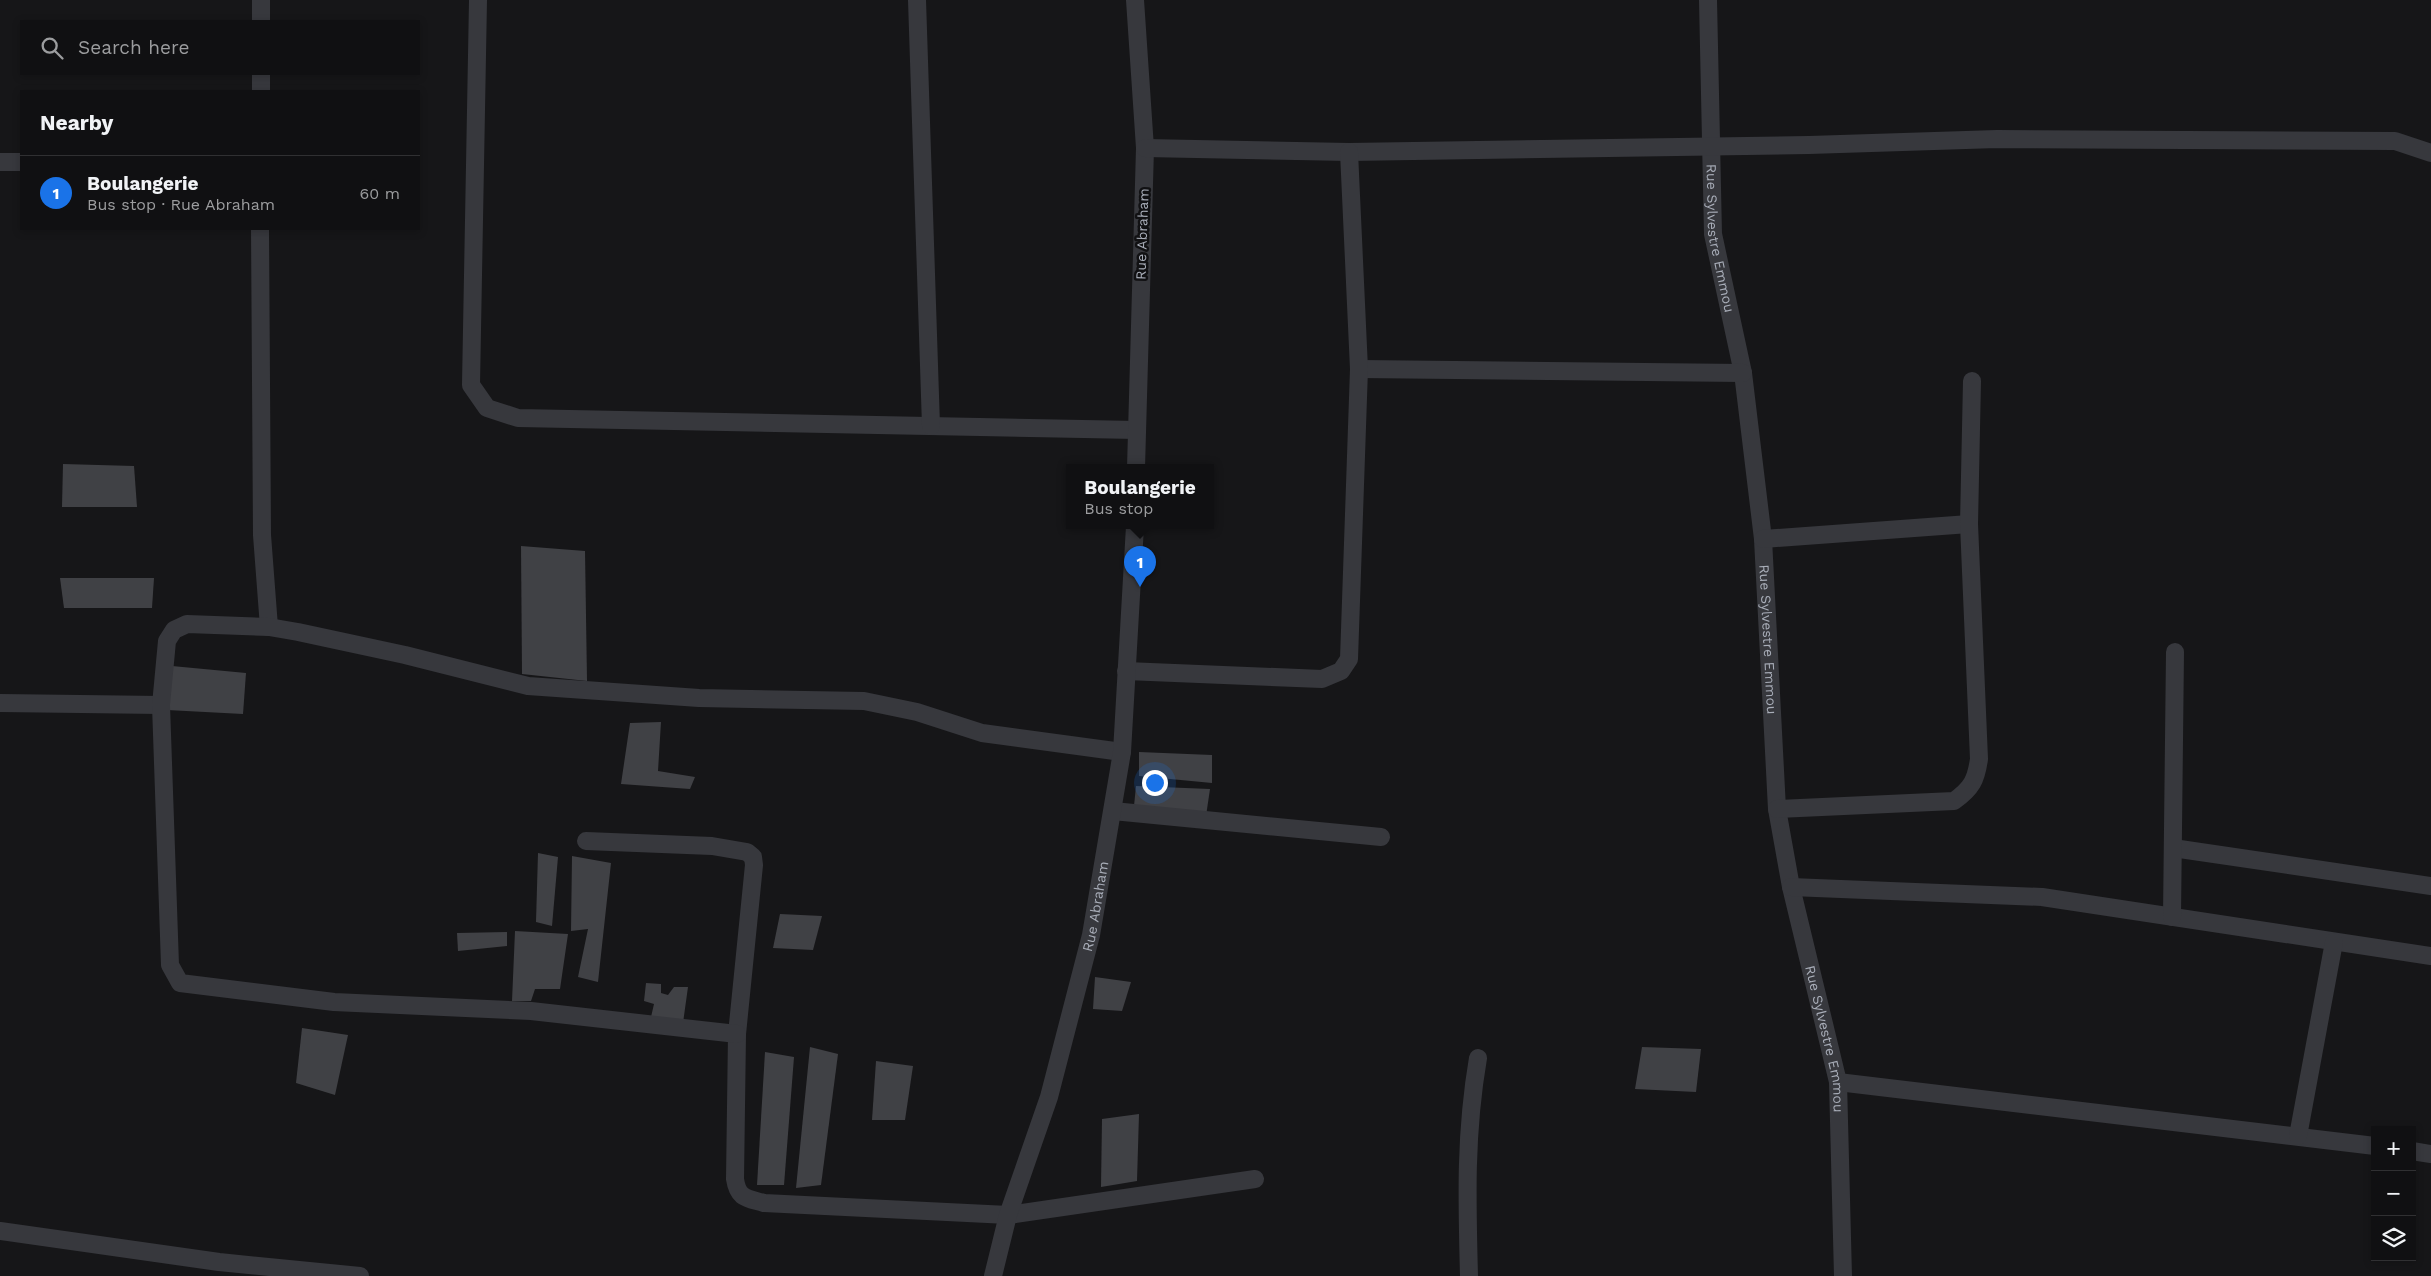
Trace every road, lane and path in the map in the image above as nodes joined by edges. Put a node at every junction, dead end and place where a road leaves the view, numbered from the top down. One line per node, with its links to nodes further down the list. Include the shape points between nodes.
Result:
1 (261, 0): 6 (street)
2 (478, 0): 19 (street, via 471,385 487,408 518,418)
3 (917, 0): 19 (street)
4 (1135, 0): 10 (street, Rue Abraham)
5 (1708, 0): 9 (street, Rue Sylvestre Emmou)
6 (261, 20)
7 (261, 75): 8 (street)
8 (261, 90)
9 (1712, 146): 11 (street); 12 (street, via 1997,139 2394,141); 17 (street, Rue Sylvestre Emmou, via 1713,234)
10 (1145, 148): 11 (street); 20 (street, Rue Abraham)
11 (1349, 152): 16 (street)
12 (2431, 153)
13 (0, 162): 14 (street)
14 (20, 162)
15 (260, 230): 25 (street, via 262,535)
16 (1359, 369): 17 (street); 27 (street, via 1348,659 1341,671 1322,679)
17 (1743, 373): 24 (street, Rue Sylvestre Emmou)
18 (1972, 381): 22 (street)
19 (931, 426): 20 (street)
20 (1137, 430): 21 (street, Rue Abraham)
21 (1136, 464)
22 (1969, 524): 24 (street); 31 (street, via 1979,758 1977,775 1968,791 1954,800)
23 (1135, 529): 27 (street, Rue Abraham)
24 (1763, 539): 31 (street, Rue Sylvestre Emmou)
25 (268, 627): 29 (street, via 187,624 174,630 167,640); 30 (street, via 405,655 528,686 690,698 864,701 917,712 982,733)
26 (2175, 652): 35 (street)
27 (1126, 671): 30 (street, Rue Abraham)
28 (0, 703): 29 (street)
29 (161, 705): 41 (street, via 170,965 180,983 334,1002 531,1012)
30 (1122, 752): 32 (street, Rue Abraham)
31 (1777, 809): 37 (street, Rue Sylvestre Emmou)
32 (1113, 811): 33 (street); 49 (street, Rue Abraham, via 1091,935 1049,1096)
33 (1381, 837)
34 (586, 841): 41 (street, via 712,846 747,852 753,857)
35 (2173, 848): 36 (street); 38 (street)
36 (2431, 886)
37 (1791, 887): 38 (street, via 2042,897); 43 (street, Rue Sylvestre Emmou)
38 (2172, 917): 39 (street)
39 (2334, 942): 40 (street); 44 (street)
40 (2431, 956)
41 (737, 1034): 49 (street, via 735,1179 737,1191 744,1198 764,1203)
42 (1478, 1058): 53 (street, via 1467,1142)
43 (1838, 1082): 44 (street); 54 (street, Rue Sylvestre Emmou)
44 (2298, 1136): 45 (street)
45 (2371, 1145)
46 (2416, 1152): 47 (street)
47 (2431, 1154)
48 (1255, 1179): 49 (street)
49 (1008, 1215): 52 (street, Rue Abraham)
50 (0, 1231): 51 (street, via 219,1262)
51 (360, 1276)
52 (993, 1276)
53 (1468, 1276)
54 (1843, 1276)

